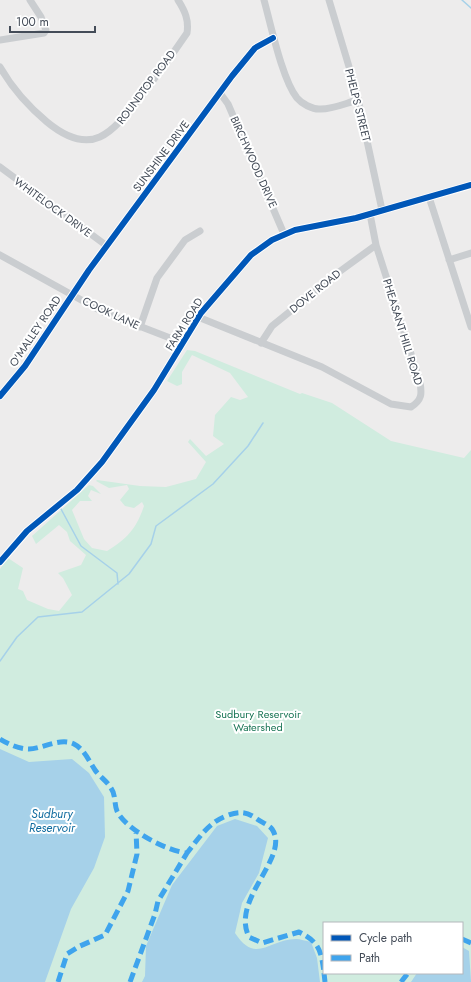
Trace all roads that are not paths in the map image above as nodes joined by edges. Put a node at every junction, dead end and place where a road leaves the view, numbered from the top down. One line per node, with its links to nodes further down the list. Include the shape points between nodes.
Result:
1 (30, 0): 6 (street, via 46,30)
2 (178, 0): 7 (street, ROUNDTOP ROAD, via 189,24 187,33 126,117 104,135 93,139 81,139 69,137 56,130 20,94)
3 (264, 0): 5 (street)
4 (329, 0): 9 (street, PHELPS STREET)
5 (273, 38): 8 (street, SUNSHINE DRIVE, via 255,48); 9 (street, via 290,86 298,99 308,106 319,109)
6 (0, 40)
7 (0, 67)
8 (220, 93): 16 (street, BIRCHWOOD DRIVE, via 228,104); 18 (street, SUNSHINE DRIVE)
9 (358, 100): 13 (street, PHELPS STREET)
10 (0, 167): 18 (street, WHITELOCK DRIVE)
11 (471, 185): 12 (street, FARM ROAD)
12 (429, 197): 13 (street, FARM ROAD); 21 (street)
13 (382, 210): 14 (street, FARM ROAD)
14 (370, 214): 16 (street, FARM ROAD); 17 (street, PHEASANT HILL ROAD)
15 (200, 231): 24 (street, via 185,240 157,278)
16 (284, 234): 23 (street, FARM ROAD, via 251,255)
17 (376, 245): 27 (street, DOVE ROAD, via 272,326); 27 (street, PHEASANT HILL ROAD, via 420,382 422,394 419,402 411,407 391,404 342,376)
18 (107, 246): 22 (street, SUNSHINE DRIVE)
19 (471, 253): 21 (street)
20 (0, 255): 22 (street, COOK LANE)
21 (449, 260): 25 (street)
22 (72, 294): 24 (street, COOK LANE, via 103,312); 28 (street, O'MALLEY ROAD, via 43,341)
23 (198, 317): 26 (street, FARM ROAD); 27 (street, PHEASANT HILL ROAD)
24 (140, 327): 26 (street, COOK LANE)
25 (471, 327)
26 (183, 343): 29 (street, FARM ROAD, via 134,421 102,462 77,490 28,531)
27 (261, 343)
28 (0, 396)
29 (0, 562)

